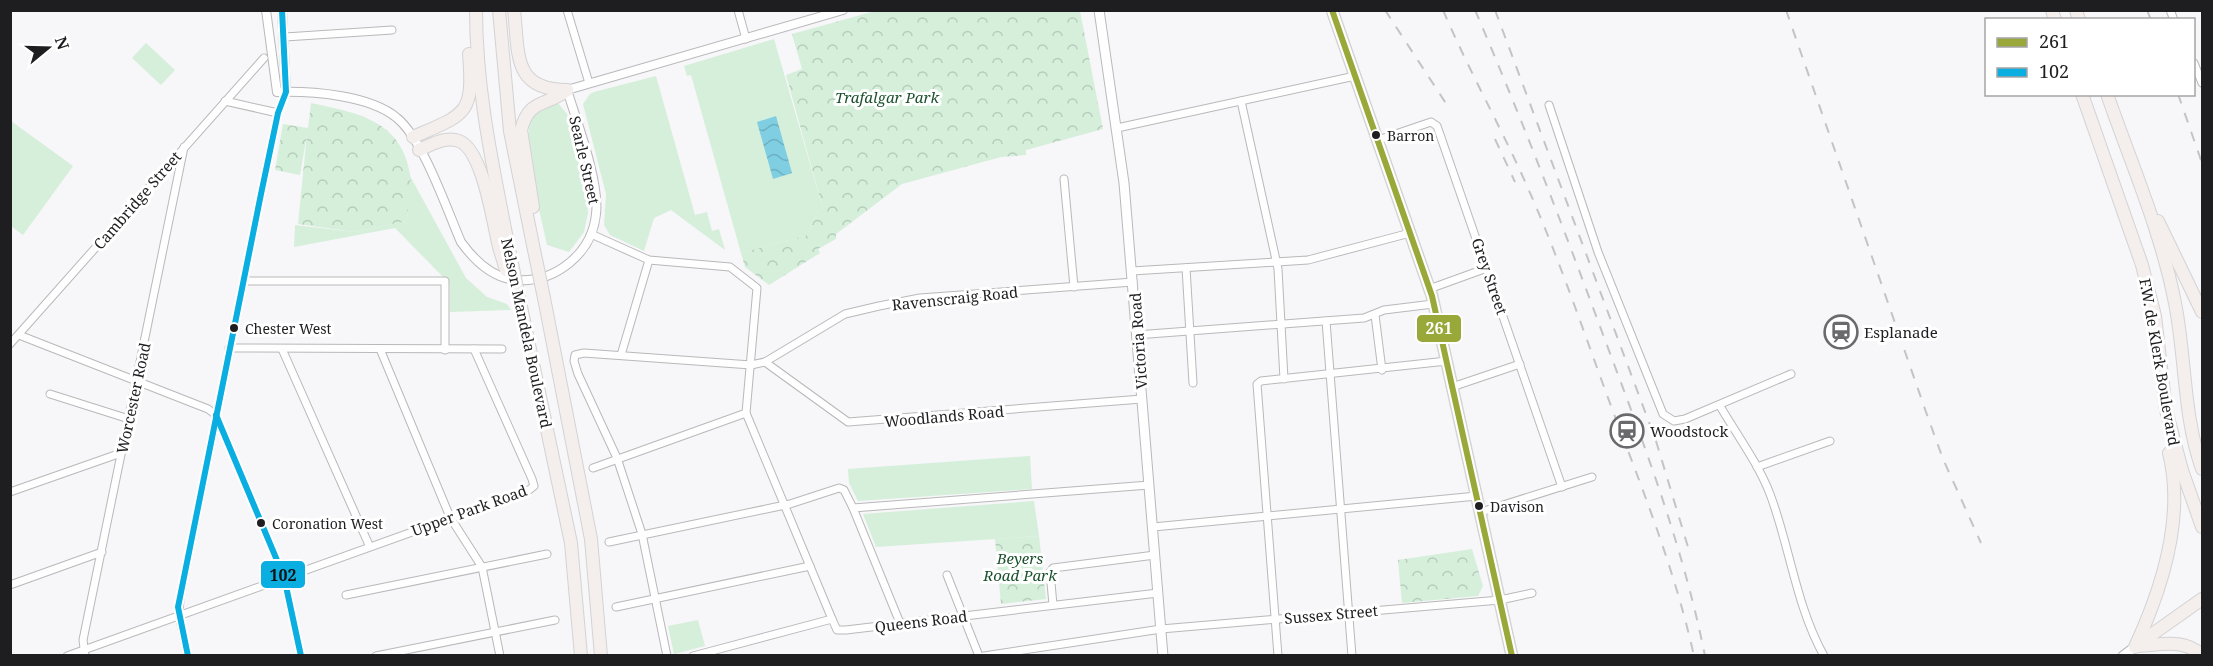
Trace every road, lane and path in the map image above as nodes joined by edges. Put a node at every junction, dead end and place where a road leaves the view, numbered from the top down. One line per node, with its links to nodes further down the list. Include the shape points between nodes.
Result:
1 (266, 10): 23 (street)
2 (282, 10): 15 (street)
3 (469, 10): 31 (highway, via 472,90 466,107)
4 (476, 10): 40 (highway, Nelson Mandela Boulevard, via 486,134)
5 (499, 10): 39 (highway, Nelson Mandela Boulevard, via 510,131)
6 (513, 10): 22 (highway, via 520,67 527,78 537,86)
7 (567, 10): 20 (street)
8 (738, 10): 16 (street)
9 (843, 10): 16 (street)
10 (1091, 10): 13 (main road, Victoria Road)
11 (1099, 10): 13 (main road, Victoria Road)
12 (1332, 10): 19 (main road)
13 (1099, 28): 30 (main road, Victoria Road)
14 (392, 30): 15 (street)
15 (285, 37): 23 (street)
16 (746, 39): 20 (street)
17 (264, 58): 26 (street, Cambridge Street)
18 (2195, 67): 21 (street)
19 (1355, 76): 27 (street); 32 (main road)
20 (589, 83): 22 (street)
21 (2202, 83)
22 (567, 90): 38 (street, Searle Street, via 596,199); 39 (highway, via 531,109 521,130)
23 (282, 92): 29 (street); 31 (street, Searle Street, via 375,105 399,119)
24 (2083, 96): 80 (highway, F.W. de Klerk Boulevard, via 2148,287)
25 (2108, 96): 35 (highway, F.W. de Klerk Boulevard)
26 (225, 101): 29 (street); 33 (street, Cambridge Street)
27 (1240, 101): 30 (street); 42 (street)
28 (1549, 105): 79 (street, via 1609,281 1659,407 1674,421)
29 (278, 113): 46 (street)
30 (1117, 128): 45 (main road, Victoria Road)
31 (413, 138): 34 (street, Searle Street)
32 (1378, 140): 37 (main road); 44 (street, Grey Street, via 1434,122)
33 (184, 147): 56 (street, Cambridge Street); 74 (street, Worcester Road)
34 (419, 150): 38 (street, Searle Street, via 461,242 472,257 499,275 514,280 553,273 573,261); 40 (highway, via 438,141 453,140 471,151)
35 (2135, 174): 51 (highway); 89 (highway, F.W. de Klerk Boulevard, via 2171,285 2186,404)
36 (1064, 179): 48 (street)
37 (1410, 233): 42 (street, via 1325,256); 49 (main road)
38 (591, 234): 41 (street)
39 (536, 245): 140 (highway, Nelson Mandela Boulevard, bridge, via 591,539)
40 (504, 246): 133 (highway, Nelson Mandela Boulevard, bridge, via 571,543)
41 (649, 260): 65 (street); 69 (street, via 730,267 756,286)
42 (1276, 264): 43 (street); 54 (street)
43 (1186, 268): 45 (street); 55 (street)
44 (1487, 268): 49 (street); 68 (street, Grey Street)
45 (1132, 271): 47 (main road, Victoria Road)
46 (245, 280): 59 (street); 64 (street, via 444,281)
47 (1133, 282): 48 (street, Ravenscraig Road); 57 (main road, Victoria Road)
48 (1074, 287): 66 (street, Ravenscraig Road, via 920,298 845,314)
49 (1429, 289): 50 (main road)
50 (1433, 304): 52 (street, via 1384,310); 67 (main road)
51 (2202, 312)
52 (1375, 315): 53 (street); 70 (street)
53 (1326, 321): 54 (street); 72 (street)
54 (1281, 325): 55 (street); 73 (street)
55 (1189, 331): 57 (street); 75 (street)
56 (19, 335): 58 (street, Cambridge Street); 74 (street)
57 (1136, 335): 78 (main road, Victoria Road)
58 (10, 344)
59 (230, 348): 60 (street); 82 (street)
60 (282, 349): 61 (street); 105 (street)
61 (380, 349): 64 (street); 100 (street)
62 (474, 349): 63 (street); 64 (street); 100 (street, Upper Park Road, via 534,486)
63 (502, 349)
64 (445, 350)
65 (621, 355): 69 (street, Ravenscraig Road); 86 (street, Ravenscraig Road, via 584,352 575,355 574,361)
66 (765, 362): 69 (street, Ravenscraig Road); 78 (street, Woodlands Road, via 848,422)
67 (1447, 362): 70 (street); 76 (main road)
68 (1520, 364): 76 (street); 92 (street, Grey Street)
69 (751, 365): 81 (street)
70 (1382, 369): 72 (street)
71 (1791, 374): 79 (street)
72 (1328, 375): 73 (street); 97 (street)
73 (1284, 379): 99 (street, via 1257,384)
74 (137, 380): 82 (street); 83 (street, Worcester Road)
75 (1194, 383)
76 (1452, 387): 94 (main road)
77 (50, 394): 83 (street)
78 (1142, 399): 91 (main road, Victoria Road)
79 (1720, 406): 87 (street)
80 (2166, 410): 102 (highway, F.W. de Klerk Boulevard); 131 (highway, via 2164,429 2174,478 2175,508 2151,609)
81 (746, 413): 86 (street); 95 (street)
82 (216, 415): 112 (street); 123 (street)
83 (129, 419): 85 (street, Worcester Road)
84 (1830, 441): 87 (street)
85 (122, 453): 93 (street); 106 (street, Worcester Road)
86 (617, 458): 88 (street); 103 (street)
87 (1757, 467): 149 (street, via 1776,511 1808,624)
88 (593, 468)
89 (2202, 470)
90 (1592, 477): 92 (street)
91 (1149, 485): 96 (street); 101 (main road, Victoria Road)
92 (1562, 487): 98 (street)
93 (10, 492)
94 (1477, 496): 97 (street); 98 (main road)
95 (784, 505): 96 (street, via 839,488); 103 (street); 109 (street)
96 (853, 508): 128 (street)
97 (1341, 508): 99 (street); 122 (street)
98 (1481, 512): 118 (main road)
99 (1267, 515): 101 (street); 125 (street)
100 (450, 518): 105 (street, Upper Park Road); 110 (street)
101 (1153, 527): 108 (main road, Victoria Road)
102 (2202, 527)
103 (642, 534): 104 (street); 117 (street)
104 (609, 542)
105 (369, 545): 112 (street, Upper Park Road)
106 (102, 552): 113 (street); 132 (street, Worcester Road)
107 (547, 554): 110 (street)
108 (1155, 555): 114 (main road, Victoria Road); 120 (street, via 1054,567 1050,572)
109 (810, 566): 117 (street); 127 (street)
110 (482, 567): 116 (street); 130 (street)
111 (946, 575): 124 (street)
112 (284, 577): 123 (street, Upper Park Road); 137 (street)
113 (10, 585)
114 (1158, 593): 120 (street, Queens Road); 129 (main road, Victoria Road)
115 (1532, 593): 118 (street, Sussex Street)
116 (346, 596)
117 (655, 599): 121 (street); 141 (street)
118 (1500, 600): 122 (street, Sussex Street); 148 (main road)
119 (2202, 600): 131 (highway)
120 (1053, 605): 124 (street, Queens Road)
121 (616, 607)
122 (1349, 613): 125 (street, Sussex Street); 147 (street)
123 (178, 615): 132 (street, Upper Park Road); 136 (street)
124 (963, 616): 128 (street, Queens Road); 143 (street)
125 (1275, 618): 129 (street, Sussex Street); 146 (street)
126 (555, 620): 130 (street)
127 (832, 620): 128 (street, Queens Road, via 840,631); 142 (street)
128 (900, 623)
129 (1161, 629): 144 (street, Sussex Street); 145 (main road, Victoria Road)
130 (496, 633): 138 (street); 139 (street)
131 (2135, 647): 134 (highway, via 2175,642); 150 (main road)
132 (85, 652): 135 (street, Upper Park Road)
133 (580, 654)
134 (2202, 655)
135 (67, 656)
136 (188, 656)
137 (301, 656)
138 (376, 656)
139 (500, 656)
140 (601, 656)
141 (667, 656)
142 (693, 656)
143 (979, 656)
144 (984, 656)
145 (1163, 656)
146 (1278, 656)
147 (1352, 656)
148 (1512, 656)
149 (1824, 656)
150 (2123, 656)

